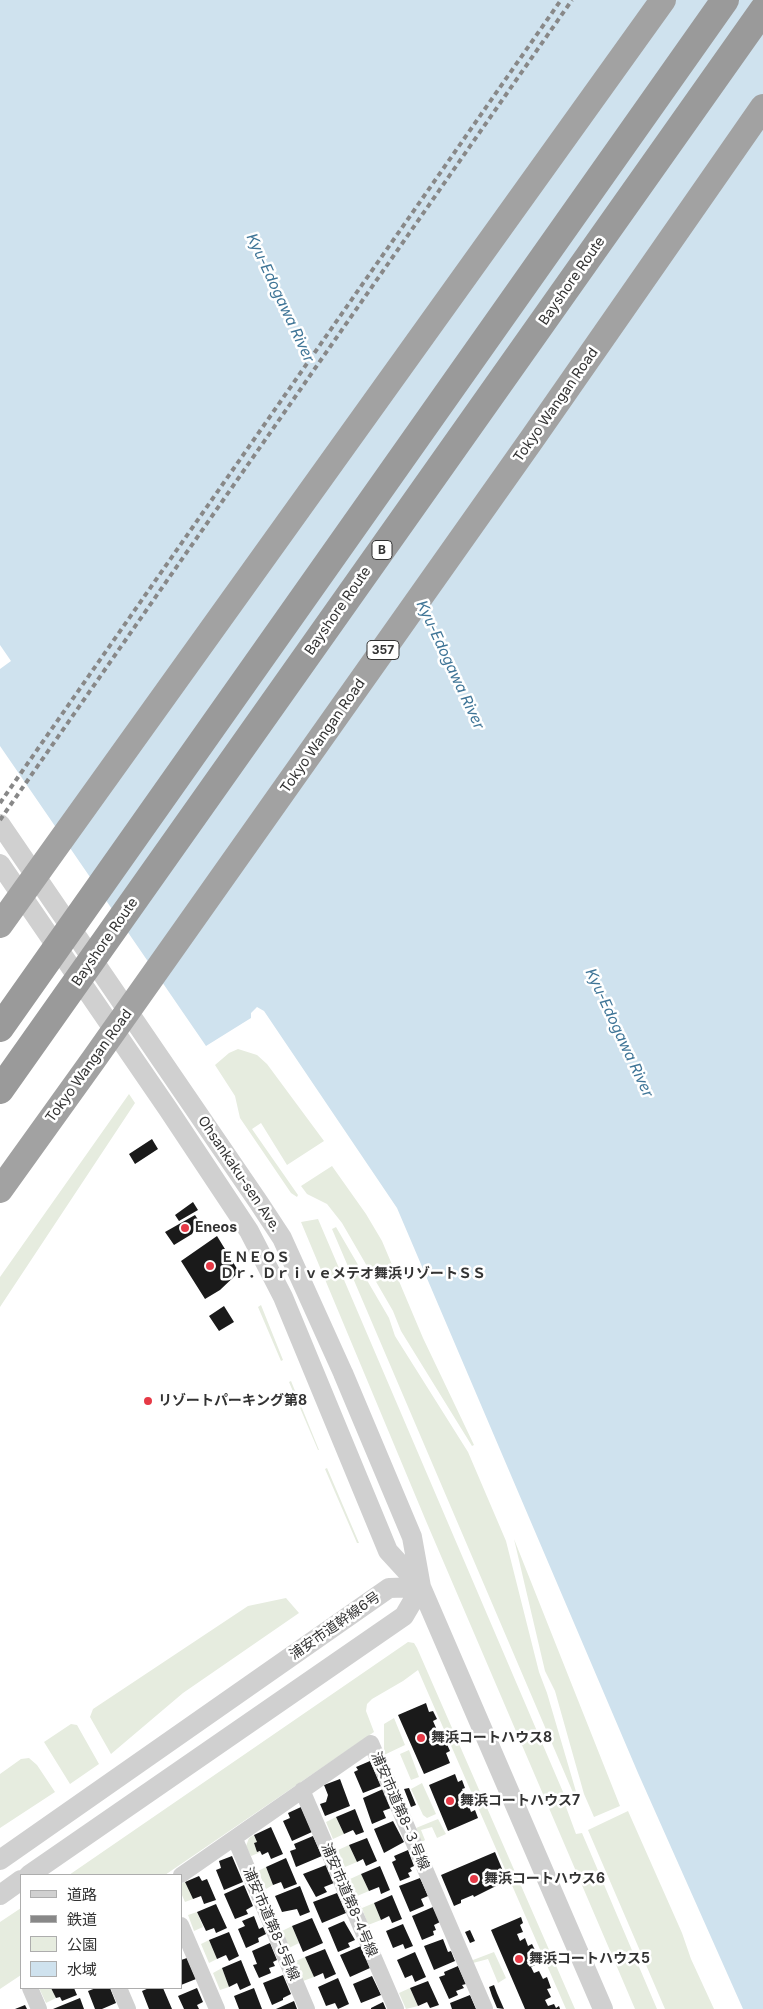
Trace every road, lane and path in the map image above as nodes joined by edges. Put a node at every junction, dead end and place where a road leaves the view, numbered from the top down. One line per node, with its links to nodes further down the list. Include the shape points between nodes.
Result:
1 (663, 0): 7 (highway, bridge)
2 (725, 0): 8 (highway, bridge)
3 (763, 10): 9 (highway, Bayshore Route / B, bridge)
4 (763, 107): 10 (highway, Tokyo Wangan Road / 357, bridge)
5 (0, 824): 11 (street, Ohsankaku-sen Ave., via 282,1238 412,1537)
6 (0, 864): 11 (street, Ohsankaku-sen Ave., via 249,1231 283,1297 388,1551)
7 (0, 925)
8 (0, 1028)
9 (0, 1090)
10 (0, 1190)
11 (421, 1587): 14 (street, 浦安市道幹線6号, via 389,1588); 15 (street, via 404,1616); 28 (street, Ohsankaku-sen Ave.)
12 (302, 1790): 13 (street, 浦安市道第8-３号線); 26 (street, 浦安市道第8-4号線); 27 (street, 浦安市道第8-３号線, via 371,1743)
13 (235, 1838): 16 (street, 浦安市道第8-３号線); 25 (street, 浦安市道第8-5号線)
14 (0, 1860)
15 (30, 1874)
16 (182, 1874)
17 (20, 1881): 18 (street)
18 (0, 1895)
19 (182, 1927): 24 (street)
20 (30, 1989): 22 (street)
21 (119, 1989): 23 (street)
22 (39, 2009)
23 (128, 2009)
24 (217, 2009)
25 (307, 2009)
26 (396, 2009)
27 (485, 2009)
28 (603, 2009)

